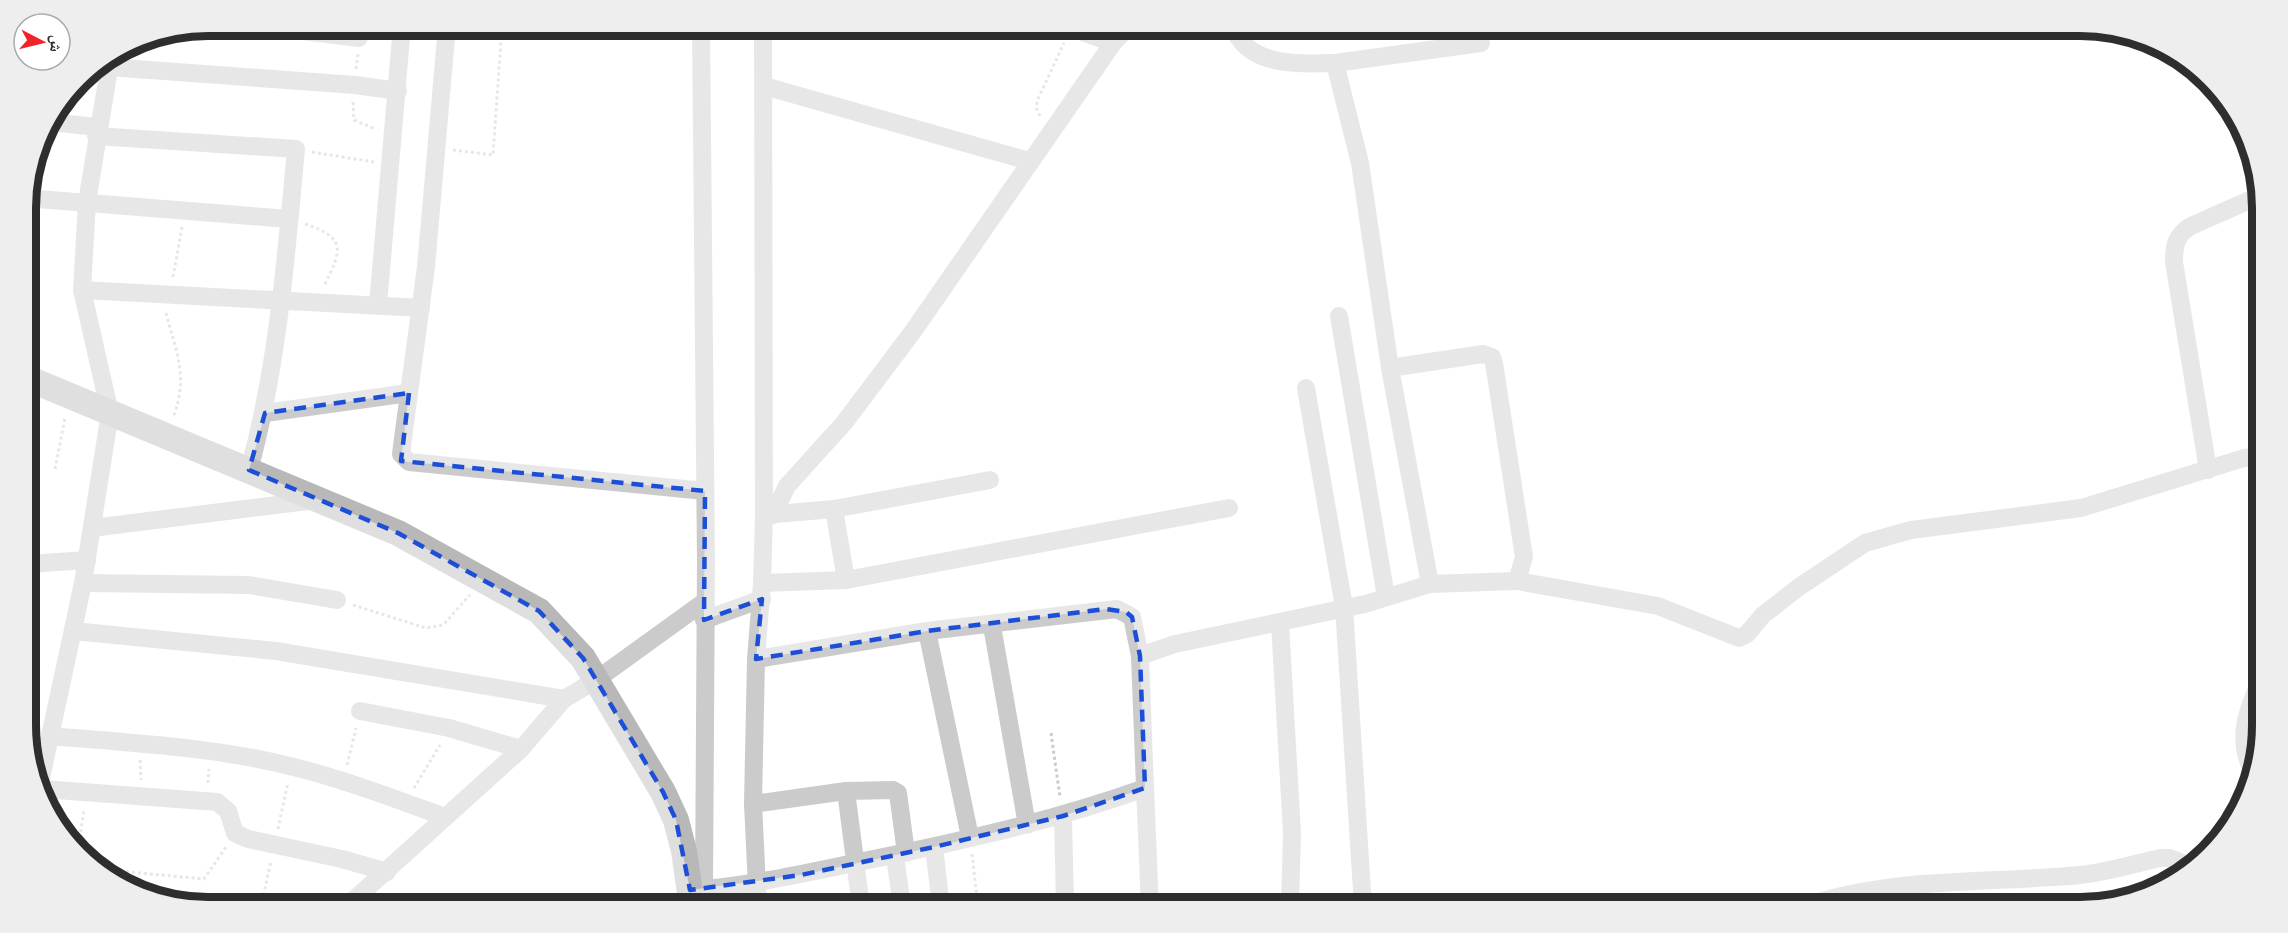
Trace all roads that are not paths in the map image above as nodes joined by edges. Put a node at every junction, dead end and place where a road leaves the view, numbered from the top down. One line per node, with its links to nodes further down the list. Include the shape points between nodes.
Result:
1 (343, 36): 9 (street)
2 (401, 36): 16 (street)
3 (446, 36): 27 (street)
4 (701, 36): 39 (street)
5 (763, 36): 15 (street)
6 (1094, 36): 10 (street)
7 (1119, 36): 10 (street)
8 (1239, 36): 13 (street, via 1248,50 1267,60)
9 (359, 38)
10 (1113, 43): 19 (street)
11 (1481, 44): 13 (street)
12 (116, 63): 16 (street)
13 (1335, 63): 29 (street, via 1360,163)
14 (108, 69): 18 (street)
15 (764, 86): 19 (street); 43 (street)
16 (398, 91): 26 (street, via 388,164)
17 (58, 124): 18 (street)
18 (97, 132): 22 (street); 23 (street, via 296,149)
19 (1029, 161): 43 (street, via 914,330)
20 (36, 199): 22 (street)
21 (2252, 199): 37 (street, via 2182,231 2174,246)
22 (87, 202): 23 (street); 24 (street)
23 (289, 219): 25 (street)
24 (82, 290): 25 (street); 33 (street)
25 (280, 298): 26 (street); 34 (street)
26 (378, 305): 27 (street)
27 (421, 308): 32 (street)
28 (1339, 316): 52 (street)
29 (1390, 368): 48 (street, via 1484,354 1492,357 1524,556); 50 (street)
30 (36, 382): 33 (main road)
31 (1306, 388): 54 (street)
32 (409, 393): 34 (street); 39 (street, via 401,454 409,462)
33 (110, 413): 36 (main road); 44 (street)
34 (265, 413): 36 (street)
35 (2252, 457): 37 (street)
36 (249, 470): 40 (main road)
37 (2208, 470): 48 (street, via 2081,508 1911,530 1864,543 1799,587 1739,638 1658,606)
38 (990, 480): 42 (street)
39 (705, 491): 55 (street)
40 (319, 500): 44 (street); 62 (main road, via 398,533 539,611 583,658)
41 (1229, 508): 47 (street)
42 (834, 509): 43 (street); 47 (street)
43 (769, 515): 51 (street)
44 (92, 528): 45 (street)
45 (87, 560): 46 (street); 49 (street)
46 (36, 563)
47 (846, 580): 51 (street)
48 (1517, 581): 50 (street)
49 (83, 583): 53 (street, via 249,585); 58 (street)
50 (1430, 584): 52 (street)
51 (762, 591): 55 (street); 61 (street)
52 (1386, 597): 54 (street)
53 (337, 600)
54 (1344, 607): 56 (street); 93 (street)
55 (704, 611): 62 (street); 84 (street)
56 (1280, 623): 60 (street, via 1175,644); 92 (street, via 1292,833)
57 (992, 626): 59 (street); 60 (street, via 1117,609 1132,617); 76 (street)
58 (73, 631): 63 (street, via 276,651); 66 (street)
59 (927, 631): 61 (street); 77 (street)
60 (1140, 656): 70 (street)
61 (756, 659): 73 (street)
62 (596, 680): 63 (street); 84 (main road, via 676,820)
63 (564, 699): 67 (street)
64 (2252, 703): 68 (street, via 2243,737)
65 (360, 711): 67 (street, via 449,728)
66 (50, 735): 69 (street); 75 (street, via 210,752 292,766)
67 (521, 749): 75 (street)
68 (2249, 757)
69 (43, 771)
70 (1145, 788): 74 (street); 91 (street)
71 (49, 790): 82 (street, via 206,800 223,805 236,833 248,839)
72 (846, 791): 73 (street); 79 (street, via 898,792); 80 (street)
73 (753, 804): 83 (street)
74 (1063, 816): 76 (street); 90 (street)
75 (445, 817): 82 (street)
76 (1027, 825): 77 (street)
77 (970, 837): 78 (street)
78 (934, 847): 79 (street); 89 (street)
79 (901, 854): 80 (street); 88 (street)
80 (855, 863): 83 (street); 87 (street)
81 (2182, 863): 94 (street, via 2160,858 2082,874 1925,882)
82 (387, 872): 85 (street)
83 (758, 880): 84 (street); 86 (street)
84 (695, 895)
85 (359, 897)
86 (758, 897)
87 (860, 897)
88 (902, 897)
89 (940, 897)
90 (1065, 897)
91 (1150, 897)
92 (1290, 897)
93 (1362, 897)
94 (1843, 897)

